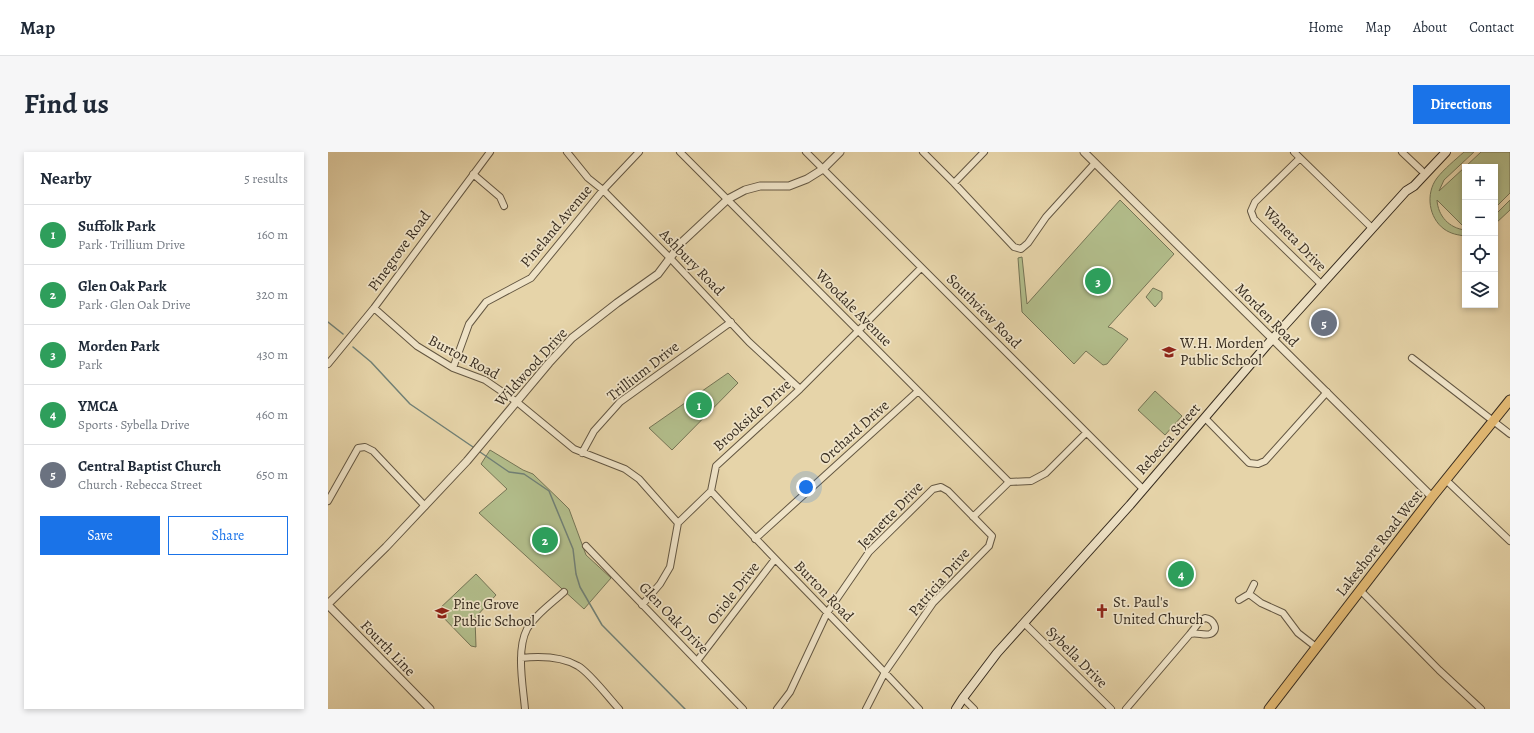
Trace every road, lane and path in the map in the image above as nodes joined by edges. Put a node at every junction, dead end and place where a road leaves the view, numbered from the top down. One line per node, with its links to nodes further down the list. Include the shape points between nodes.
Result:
1 (490, 152): 18 (street, Pinegrove Road)
2 (567, 152): 20 (street, Ashbury Road, via 588,178)
3 (639, 152): 20 (street, Pineland Avenue)
4 (680, 152): 22 (street, Woodale Avenue)
5 (806, 152): 16 (street, Southview Road)
6 (840, 152): 16 (street, Wildwood Drive)
7 (923, 152): 19 (street)
8 (984, 152): 19 (street)
9 (1084, 152): 15 (street, Morden Road)
10 (1294, 152): 14 (street)
11 (1402, 152): 17 (street)
12 (1438, 152): 17 (main road, Rebecca Street)
13 (1446, 152): 21 (main road, Rebecca Street, via 1414,186)
14 (1300, 158): 24 (street); 27 (street, Waneta Drive, via 1255,202 1251,211 1254,220)
15 (1095, 163): 19 (street, via 1021,249 1014,248); 31 (street, Morden Road)
16 (823, 169): 22 (street, Wildwood Drive, via 789,186 760,186); 26 (street, Southview Road)
17 (1421, 170): 21 (main road, Rebecca Street)
18 (473, 174): 23 (street, via 500,197); 28 (street, Pinegrove Road)
19 (954, 183)
20 (604, 190): 25 (street, Ashbury Road); 34 (street, Pineland Avenue, via 531,278 486,302 469,324)
21 (1406, 190): 24 (main road, Rebecca Street)
22 (728, 199): 25 (street, Wildwood Drive, via 682,242); 30 (street, Woodale Avenue)
23 (504, 206)
24 (1372, 228): 27 (main road, Rebecca Street)
25 (670, 258): 29 (street, Ashbury Road); 39 (street, Wildwood Drive, via 658,274 572,338)
26 (921, 268): 30 (street, Brookside Drive); 42 (street, Southview Road)
27 (1322, 285): 31 (main road, Rebecca Street)
28 (374, 308): 33 (street, Pinegrove Road); 34 (street, Burton Road, via 417,346)
29 (731, 322): 35 (street, Ashbury Road); 44 (street, Trillium Drive, via 620,402 594,431)
30 (858, 331): 35 (street, Brookside Drive); 36 (street, Woodale Avenue)
31 (1273, 339): 37 (street, Morden Road); 40 (main road, Rebecca Street)
32 (1412, 358): 41 (street)
33 (328, 364)
34 (454, 368): 39 (street, Burton Road, via 485,380)
35 (800, 389): 48 (street, Brookside Drive, via 716,466)
36 (917, 392): 46 (street, Woodale Avenue); 54 (street, Orchard Drive)
37 (1327, 392): 40 (street, via 1265,461 1258,464 1249,463); 49 (street, Morden Road)
38 (1510, 400): 41 (main road, Lakeshore Road West)
39 (517, 402): 44 (street, Burton Road); 51 (street, Wildwood Drive)
40 (1205, 418): 47 (main road, Rebecca Street)
41 (1493, 422): 43 (street); 45 (main road, Lakeshore Road West)
42 (1086, 433): 46 (street, via 1046,473 1031,481); 47 (street, Southview Road)
43 (1510, 434)
44 (582, 453): 53 (street, Burton Road, via 625,469 639,479)
45 (1446, 480): 49 (main road, Lakeshore Road West); 55 (street)
46 (1009, 482): 52 (street)
47 (1143, 489): 66 (main road, Rebecca Street)
48 (711, 491): 53 (street); 54 (street, Burton Road)
49 (1432, 497): 59 (main road, Lakeshore Road West)
50 (328, 501): 51 (street, via 358,448 365,447 372,451)
51 (425, 506): 63 (street, Wildwood Drive)
52 (973, 517): 65 (street, Jeanette Drive, via 948,491 941,487 933,488 869,552); 71 (street, Patricia Drive, via 992,536 989,546 933,603)
53 (678, 523): 64 (street, via 670,568)
54 (755, 539): 57 (street, Burton Road)
55 (1510, 540)
56 (586, 546): 64 (street, Glen Oak Drive)
57 (775, 559): 65 (street, Burton Road); 70 (street, Oriole Drive)
58 (1254, 584): 61 (street)
59 (1360, 590): 68 (main road, Lakeshore Road West); 85 (street)
60 (564, 592): 69 (street, via 527,628)
61 (1249, 594): 62 (street); 68 (street, via 1261,603 1283,613 1298,633)
62 (1239, 600)
63 (328, 605): 74 (street, Fourth Line)
64 (642, 605): 70 (street, Glen Oak Drive)
65 (827, 613): 71 (street, Burton Road); 78 (street, Jeanette Drive, via 790,692)
66 (1024, 623): 72 (main road, Rebecca Street, via 997,653); 83 (street, Sybella Drive)
67 (1190, 634): 84 (street)
68 (1316, 647): 73 (main road, Lakeshore Road West)
69 (521, 658): 75 (street); 76 (street, via 555,657 579,666)
70 (697, 661): 77 (street, Glen Oak Drive)
71 (885, 672): 79 (street, Patricia Drive); 80 (street, Burton Road)
72 (963, 698): 81 (main road, Rebecca Street); 82 (street)
73 (1271, 708)
74 (430, 709)
75 (525, 709)
76 (619, 709)
77 (743, 709)
78 (777, 709)
79 (866, 709)
80 (919, 709)
81 (956, 709)
82 (974, 709)
83 (1111, 709)
84 (1126, 709)
85 (1481, 709)

